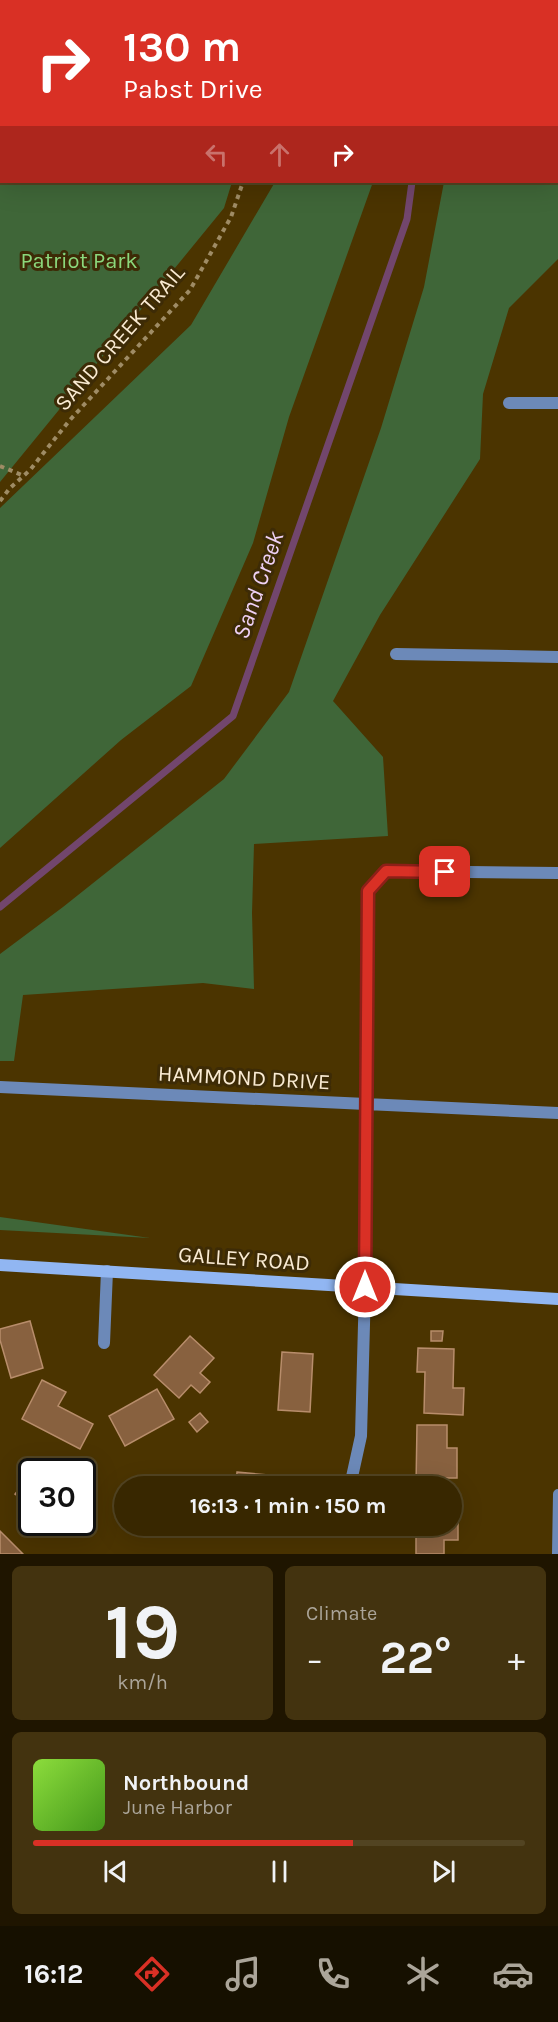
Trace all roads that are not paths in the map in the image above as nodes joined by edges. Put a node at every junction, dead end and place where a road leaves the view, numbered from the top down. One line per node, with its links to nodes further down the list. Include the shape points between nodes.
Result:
1 (508, 403): 2 (street)
2 (558, 403)
3 (396, 654): 4 (street)
4 (558, 657)
5 (558, 873): 7 (street, via 386,871 368,891)
6 (0, 1088): 7 (street, HAMMOND DRIVE)
7 (366, 1104): 8 (street, HAMMOND DRIVE); 11 (street)
8 (558, 1113)
9 (0, 1265): 10 (main road, GALLEY ROAD)
10 (107, 1271): 11 (main road, GALLEY ROAD); 13 (street)
11 (365, 1287): 12 (main road, GALLEY ROAD); 14 (street, via 361,1436)
12 (558, 1299)
13 (104, 1343)
14 (352, 1476)
15 (558, 1494): 16 (lane)
16 (556, 1554)

